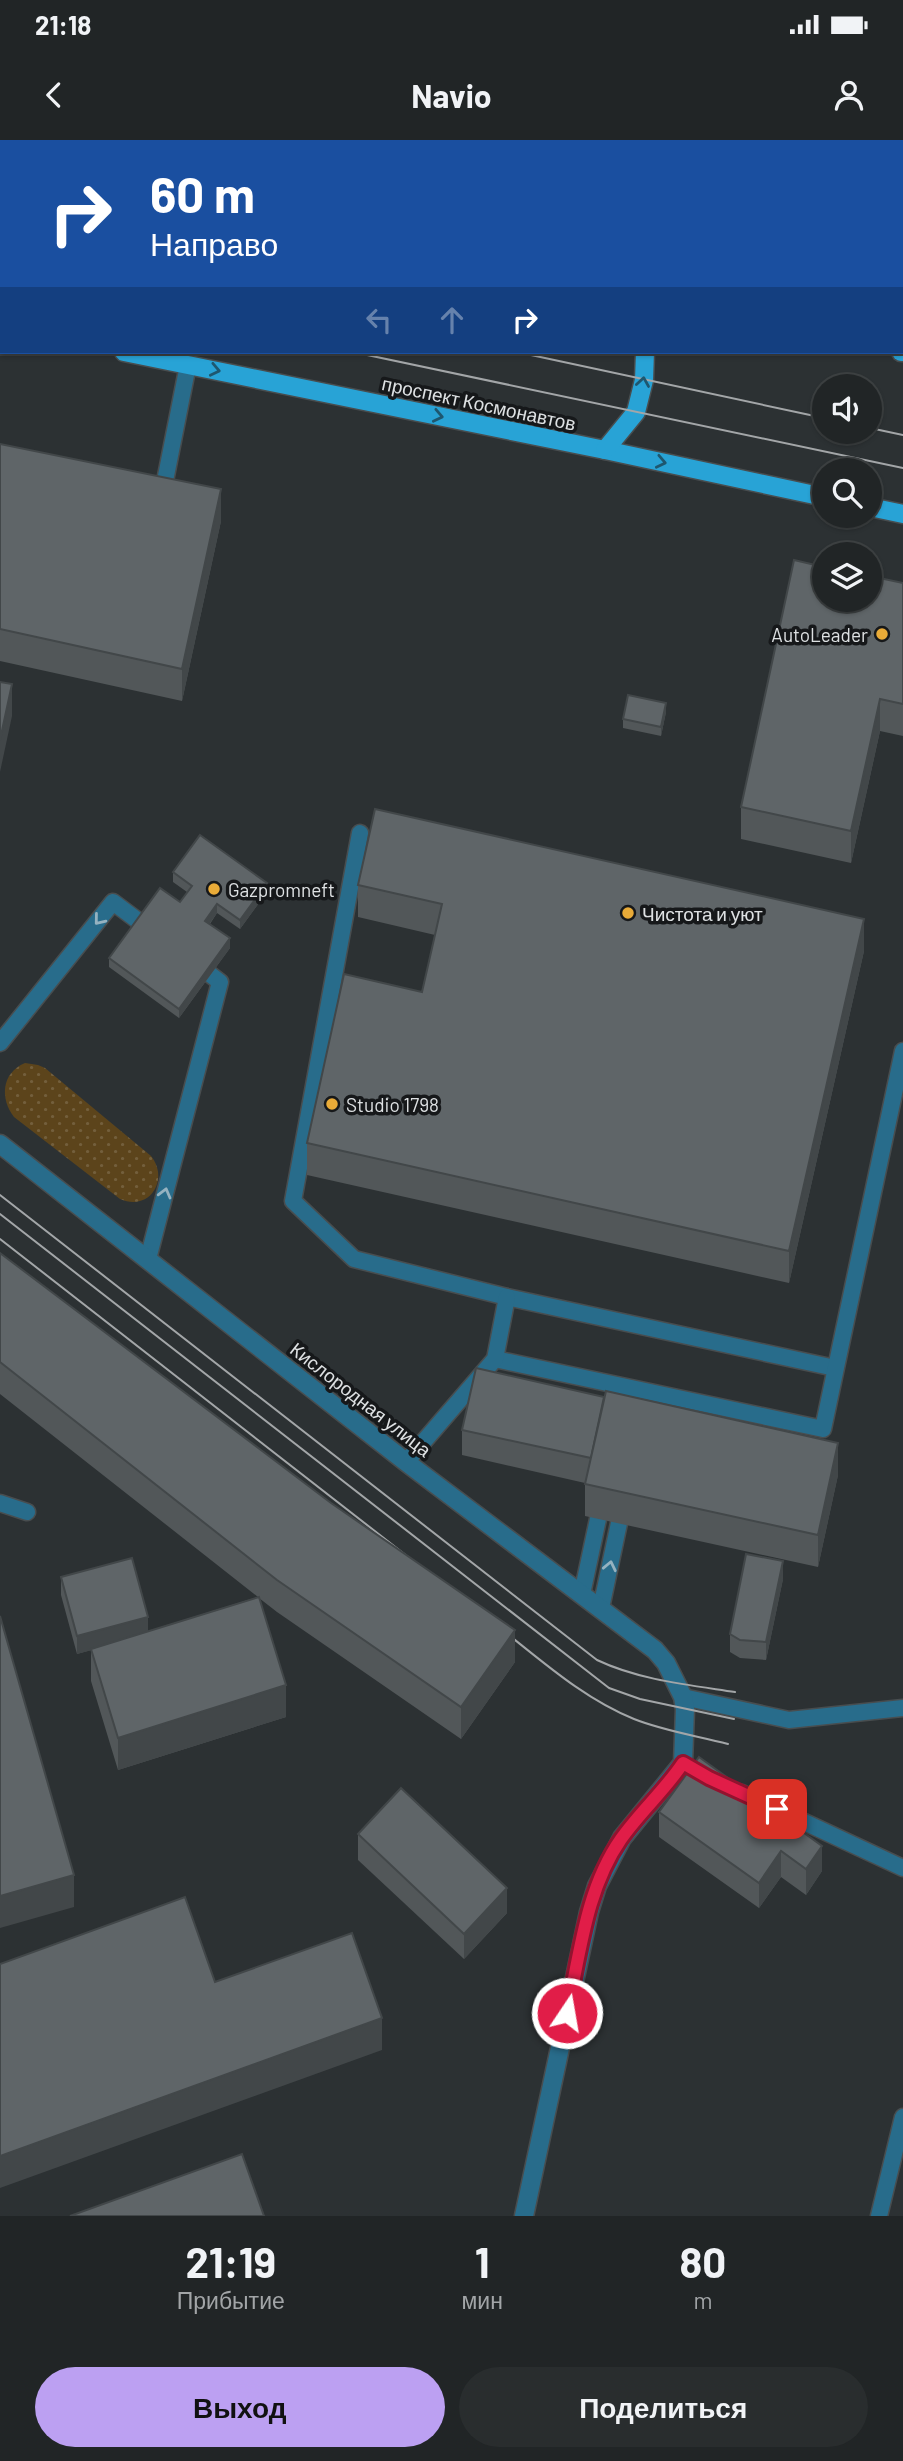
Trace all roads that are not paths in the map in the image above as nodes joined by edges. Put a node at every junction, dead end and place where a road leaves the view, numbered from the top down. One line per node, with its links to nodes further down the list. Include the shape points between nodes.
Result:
1 (134, 354): 3 (main road, проспект Космонавтов)
2 (645, 354): 4 (main road, one-way to 2, via 636,412 645,380)
3 (188, 365): 4 (main road, проспект Космонавтов, one-way to 4); 5 (lane)
4 (605, 450): 6 (main road, проспект Космонавтов, one-way to 6)
5 (164, 486)
6 (812, 494)
7 (882, 510): 8 (main road)
8 (903, 514)
9 (360, 833): 14 (lane, via 293,1201 354,1259)
10 (0, 1043): 13 (lane, one-way to 10, via 220,982 113,902)
11 (903, 1051): 16 (lane)
12 (0, 1144): 13 (street, Кислородная улица)
13 (148, 1259): 17 (street, Кислородная улица)
14 (507, 1297): 15 (lane); 16 (lane)
15 (495, 1359): 16 (lane, via 628,1394 823,1429); 17 (lane)
16 (835, 1368)
17 (406, 1462): 22 (street, Кислородная улица)
18 (0, 1503): 19 (lane)
19 (27, 1512)
20 (598, 1519): 22 (lane)
21 (619, 1524): 23 (lane, one-way to 21)
22 (582, 1594): 23 (street, Кислородная улица)
23 (601, 1608): 24 (street, Кислородная улица, via 655,1650)
24 (683, 1697): 25 (lane, via 789,1720); 26 (street)
25 (903, 1708)
26 (683, 1763): 27 (lane); 31 (street, via 622,1838 597,1886)
27 (701, 1773)
28 (722, 1784): 29 (lane)
29 (903, 1868)
30 (903, 2117): 32 (lane)
31 (524, 2216)
32 (878, 2216)

